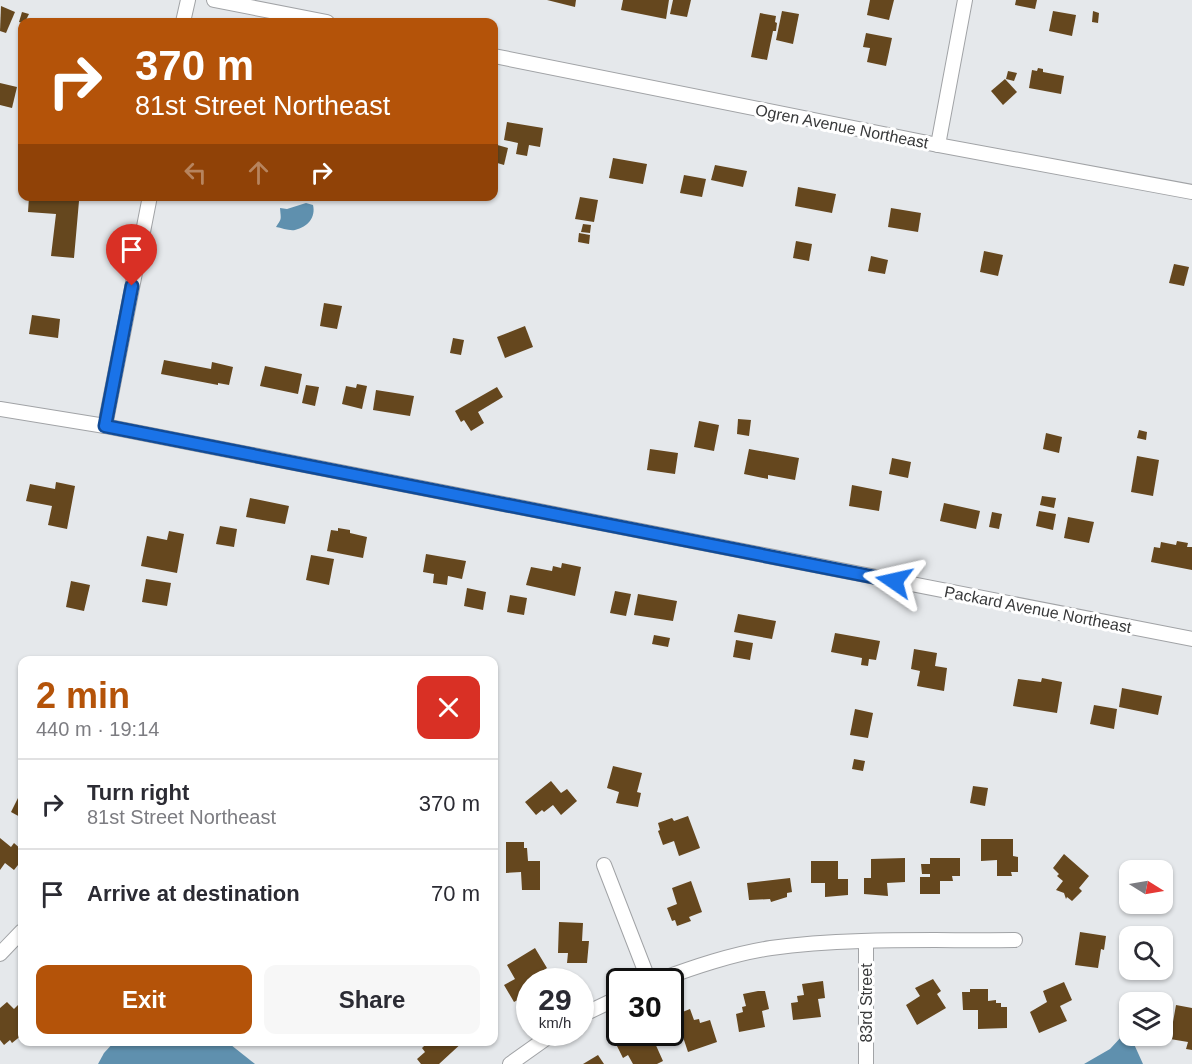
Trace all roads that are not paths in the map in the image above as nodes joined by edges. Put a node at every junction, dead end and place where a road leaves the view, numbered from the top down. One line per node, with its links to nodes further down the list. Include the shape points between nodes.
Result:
1 (188, 0): 4 (street)
2 (214, 0): 5 (street)
3 (965, 0): 7 (street)
4 (184, 18)
5 (306, 18)
6 (498, 57): 7 (street, Ogren Avenue Northeast)
7 (938, 145): 8 (street, Ogren Avenue Northeast)
8 (1192, 192)
9 (149, 201): 11 (street)
10 (0, 409): 11 (street, Packard Avenue Northeast)
11 (105, 426): 12 (street, Packard Avenue Northeast)
12 (1192, 639)
13 (604, 865): 18 (street)
14 (18, 935): 17 (street)
15 (1015, 940): 16 (street)
16 (866, 942): 19 (street, via 770,948); 22 (street, 83rd Street)
17 (0, 954)
18 (644, 968)
19 (684, 972)
20 (535, 1046): 21 (street)
21 (510, 1064)
22 (866, 1064)

